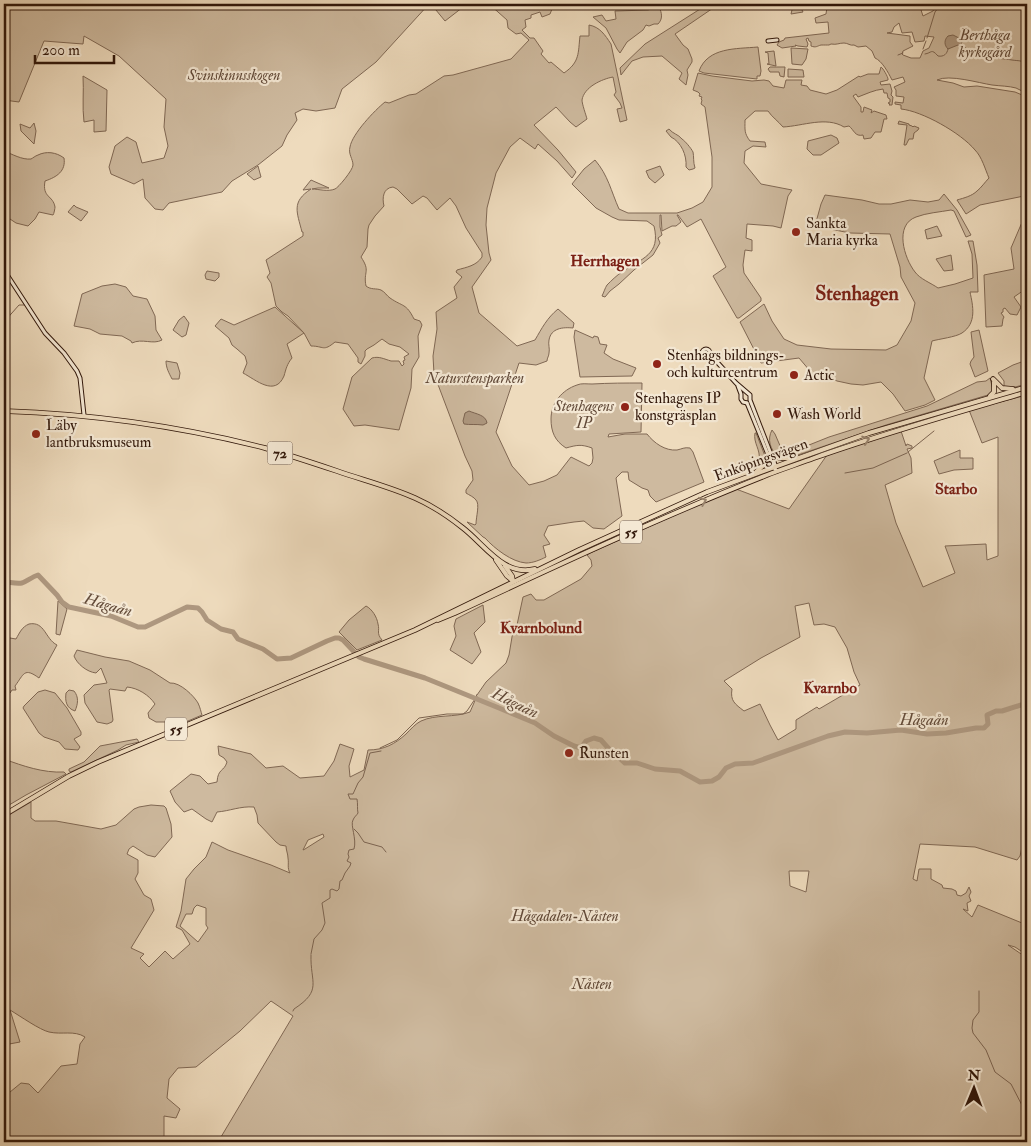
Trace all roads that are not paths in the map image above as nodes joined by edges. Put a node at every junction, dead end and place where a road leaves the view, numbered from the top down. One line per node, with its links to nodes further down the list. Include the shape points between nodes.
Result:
1 (777, 40): 2 (street)
2 (768, 41)
3 (4, 270): 14 (street, via 40,326 78,371)
4 (709, 355): 5 (street)
5 (736, 383): 8 (street); 10 (street)
6 (1027, 387): 7 (main road, Enköpingsvägen / 55)
7 (1018, 389): 11 (main road, Enköpingsvägen / 55); 11 (main road, via 1002,388 994,381 994,392)
8 (747, 392): 10 (street); 12 (street)
9 (1027, 392): 17 (main road, Enköpingsvägen / 55, one-way to 9)
10 (741, 394): 12 (street, via 742,401)
11 (987, 398): 16 (main road, Enköpingsvägen / 55)
12 (749, 401): 15 (street)
13 (4, 411): 14 (main road, 72)
14 (84, 415): 19 (main road, 72, via 172,427 248,444 390,489 440,512)
15 (770, 454): 16 (main road, via 780,458); 17 (street); 18 (main road, via 764,466)
16 (799, 458): 17 (main road, Enköpingsvägen / 55)
17 (775, 468): 18 (main road, Enköpingsvägen / 55); 23 (main road, Enköpingsvägen / 55, one-way to 17)
18 (753, 474): 21 (main road, Enköpingsvägen / 55)
19 (494, 557): 20 (main road, 72); 22 (main road, 72)
20 (504, 564): 21 (main road, via 523,571); 23 (main road, 72)
21 (547, 565): 23 (main road, Enköpingsvägen / 55)
22 (507, 576): 23 (main road, 72); 24 (main road)
23 (514, 583): 24 (main road, 55); 25 (main road, 55)
24 (504, 585): 25 (main road, 55)
25 (432, 622): 26 (main road, 55, via 98,762)
26 (4, 815)

